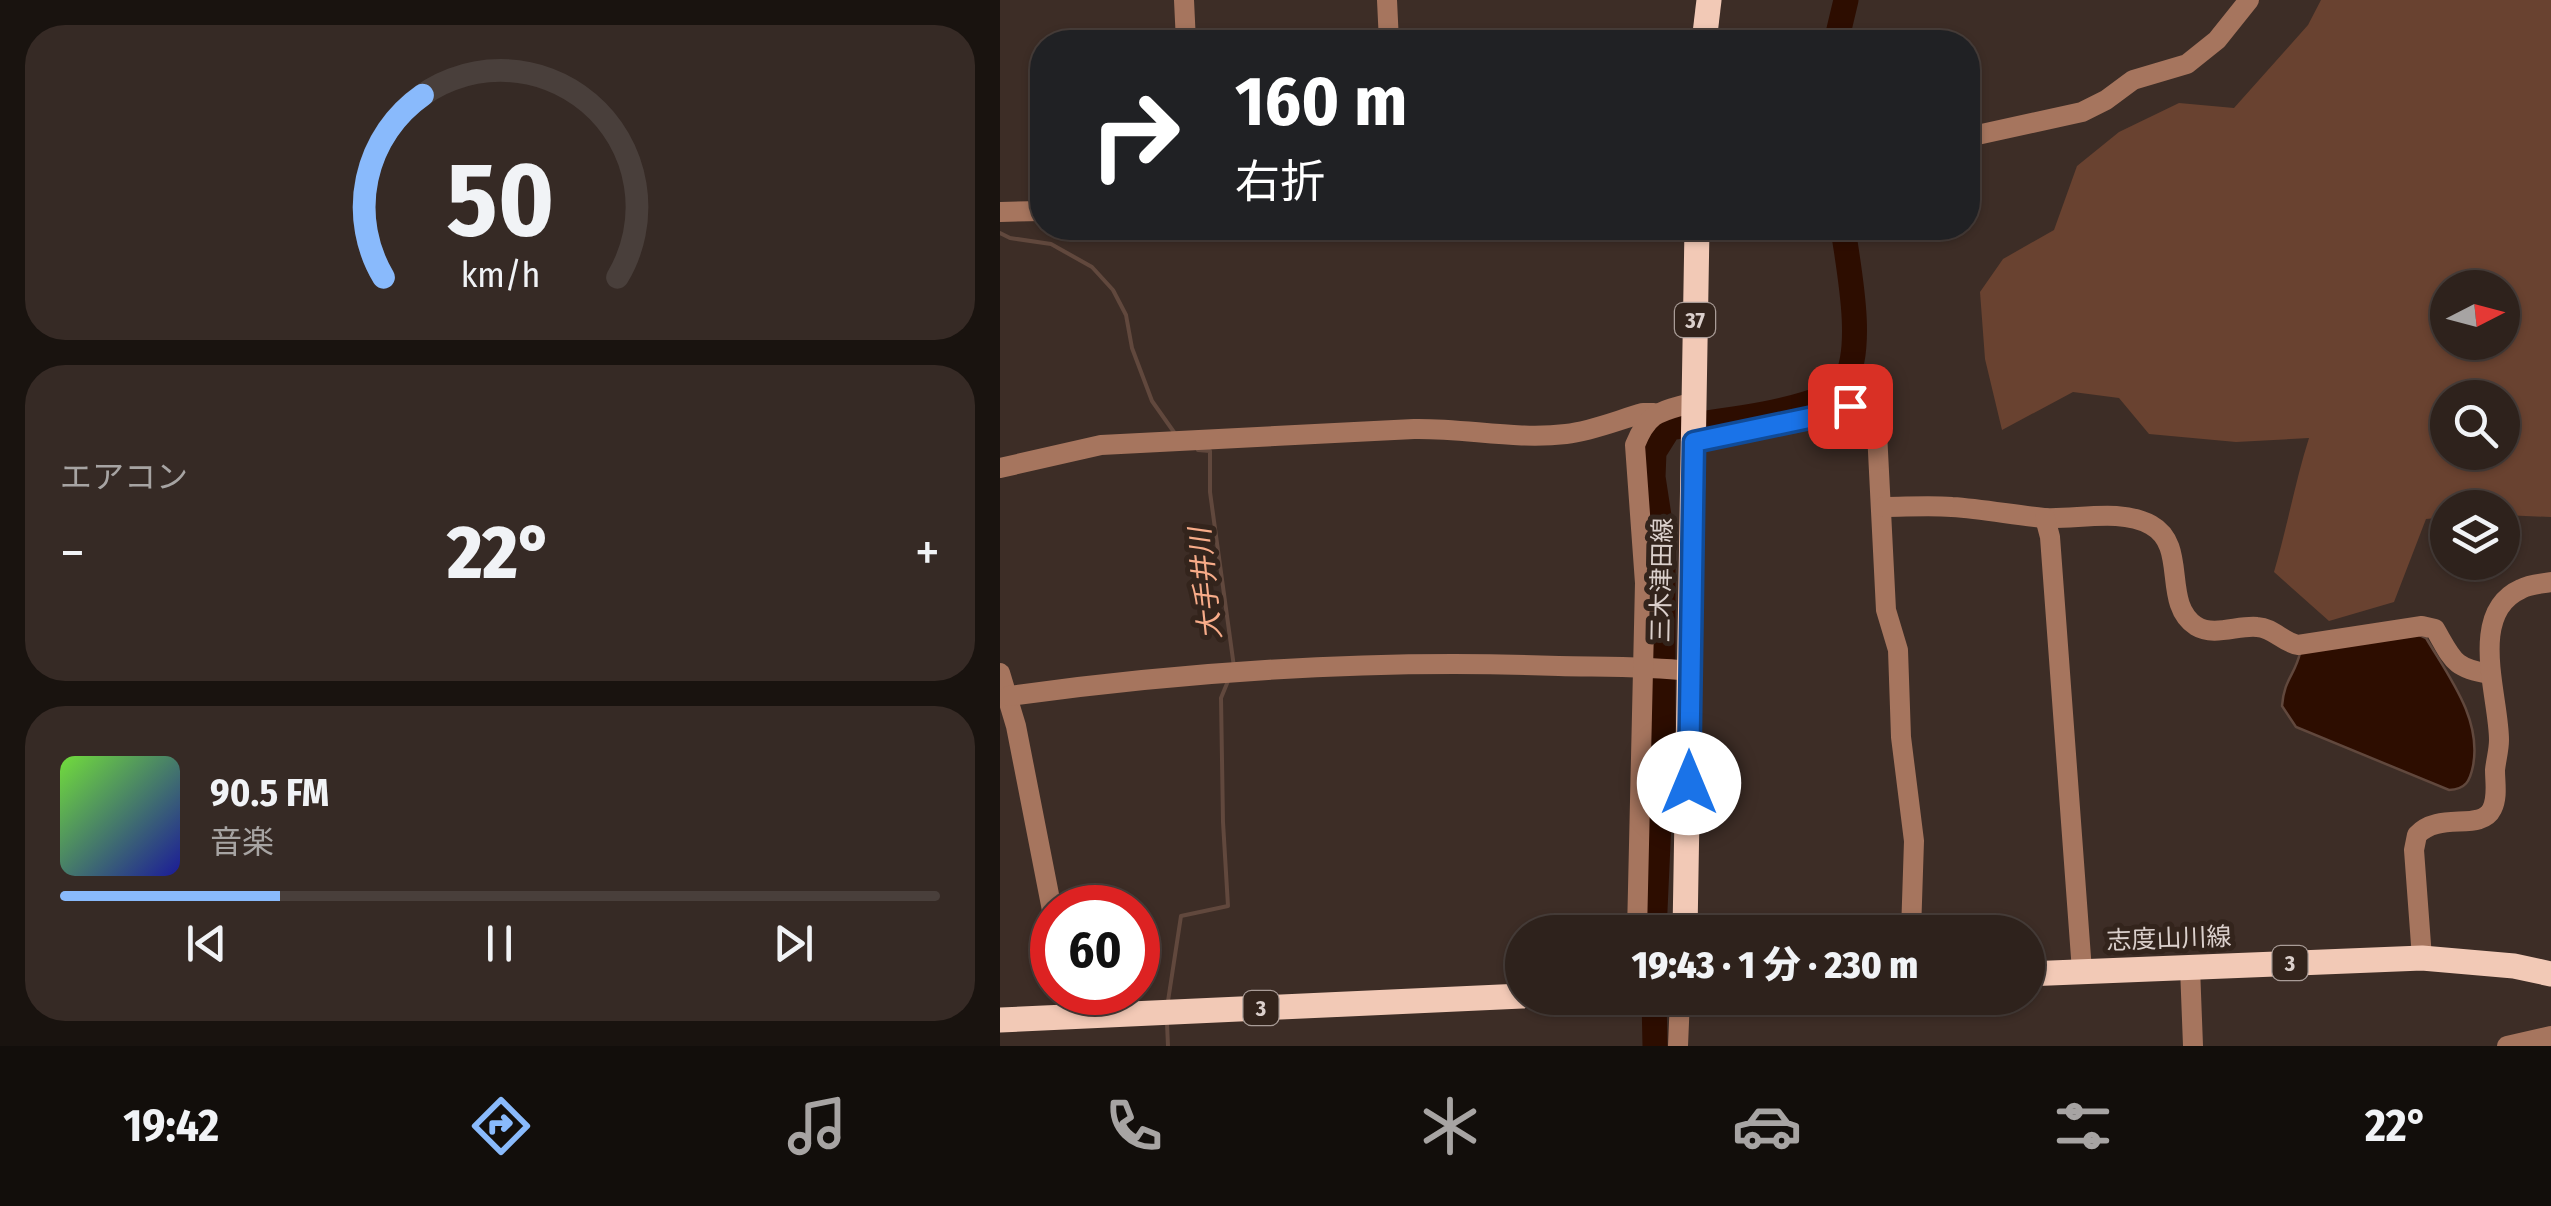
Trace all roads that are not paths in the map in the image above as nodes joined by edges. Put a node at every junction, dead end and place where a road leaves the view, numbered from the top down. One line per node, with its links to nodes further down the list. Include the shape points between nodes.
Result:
1 (1184, 0): 5 (street)
2 (1387, 0): 6 (street)
3 (1709, 0): 7 (main road)
4 (2249, 0): 8 (street, via 2187,64 2133,80 2082,112)
5 (1185, 30)
6 (1388, 30)
7 (1705, 30)
8 (1980, 133)
9 (1030, 211): 10 (street)
10 (1000, 212)
11 (1697, 240): 13 (main road, 三木津田線 / 37)
12 (1654, 414): 13 (street); 14 (street, via 1549,435 1414,429 1101,445); 18 (street, via 1635,445)
13 (1694, 424): 15 (street, via 1828,414 1864,396 1877,432); 19 (main road, 三木津田線 / 37)
14 (1000, 468)
15 (1883, 508): 16 (street, via 1951,506); 25 (street, via 1886,610 1898,650 1914,841)
16 (2045, 518): 20 (street, via 2134,518 2164,534 2178,594 2197,626 2255,626 2298,645 2422,626 2435,629 2464,670); 28 (street)
17 (2551, 582): 20 (street, via 2522,587 2495,614)
18 (1646, 669): 19 (street); 21 (street, via 1450,662); 23 (street)
19 (1685, 671): 24 (main road, 三木津田線 / 37)
20 (2490, 674): 26 (street, via 2499,740 2495,803 2478,821 2436,822 2417,836)
21 (1004, 687): 22 (street)
22 (1047, 885)
23 (1638, 915)
24 (1685, 915)
25 (1911, 915)
26 (2422, 958): 27 (main road, 志度山川線 / 3); 30 (main road, 志度山川線 / 3)
27 (2190, 967): 28 (main road, 志度山川線 / 3); 38 (street)
28 (2082, 971): 29 (main road, 志度山川線 / 3)
29 (2045, 973)
30 (2551, 974)
31 (1505, 996): 32 (main road, 3)
32 (1160, 1002)
33 (1030, 1013): 35 (main road, 3)
34 (1679, 1015): 37 (street)
35 (1000, 1020)
36 (2551, 1036): 39 (street)
37 (1678, 1046)
38 (2193, 1046)
39 (2507, 1046)

